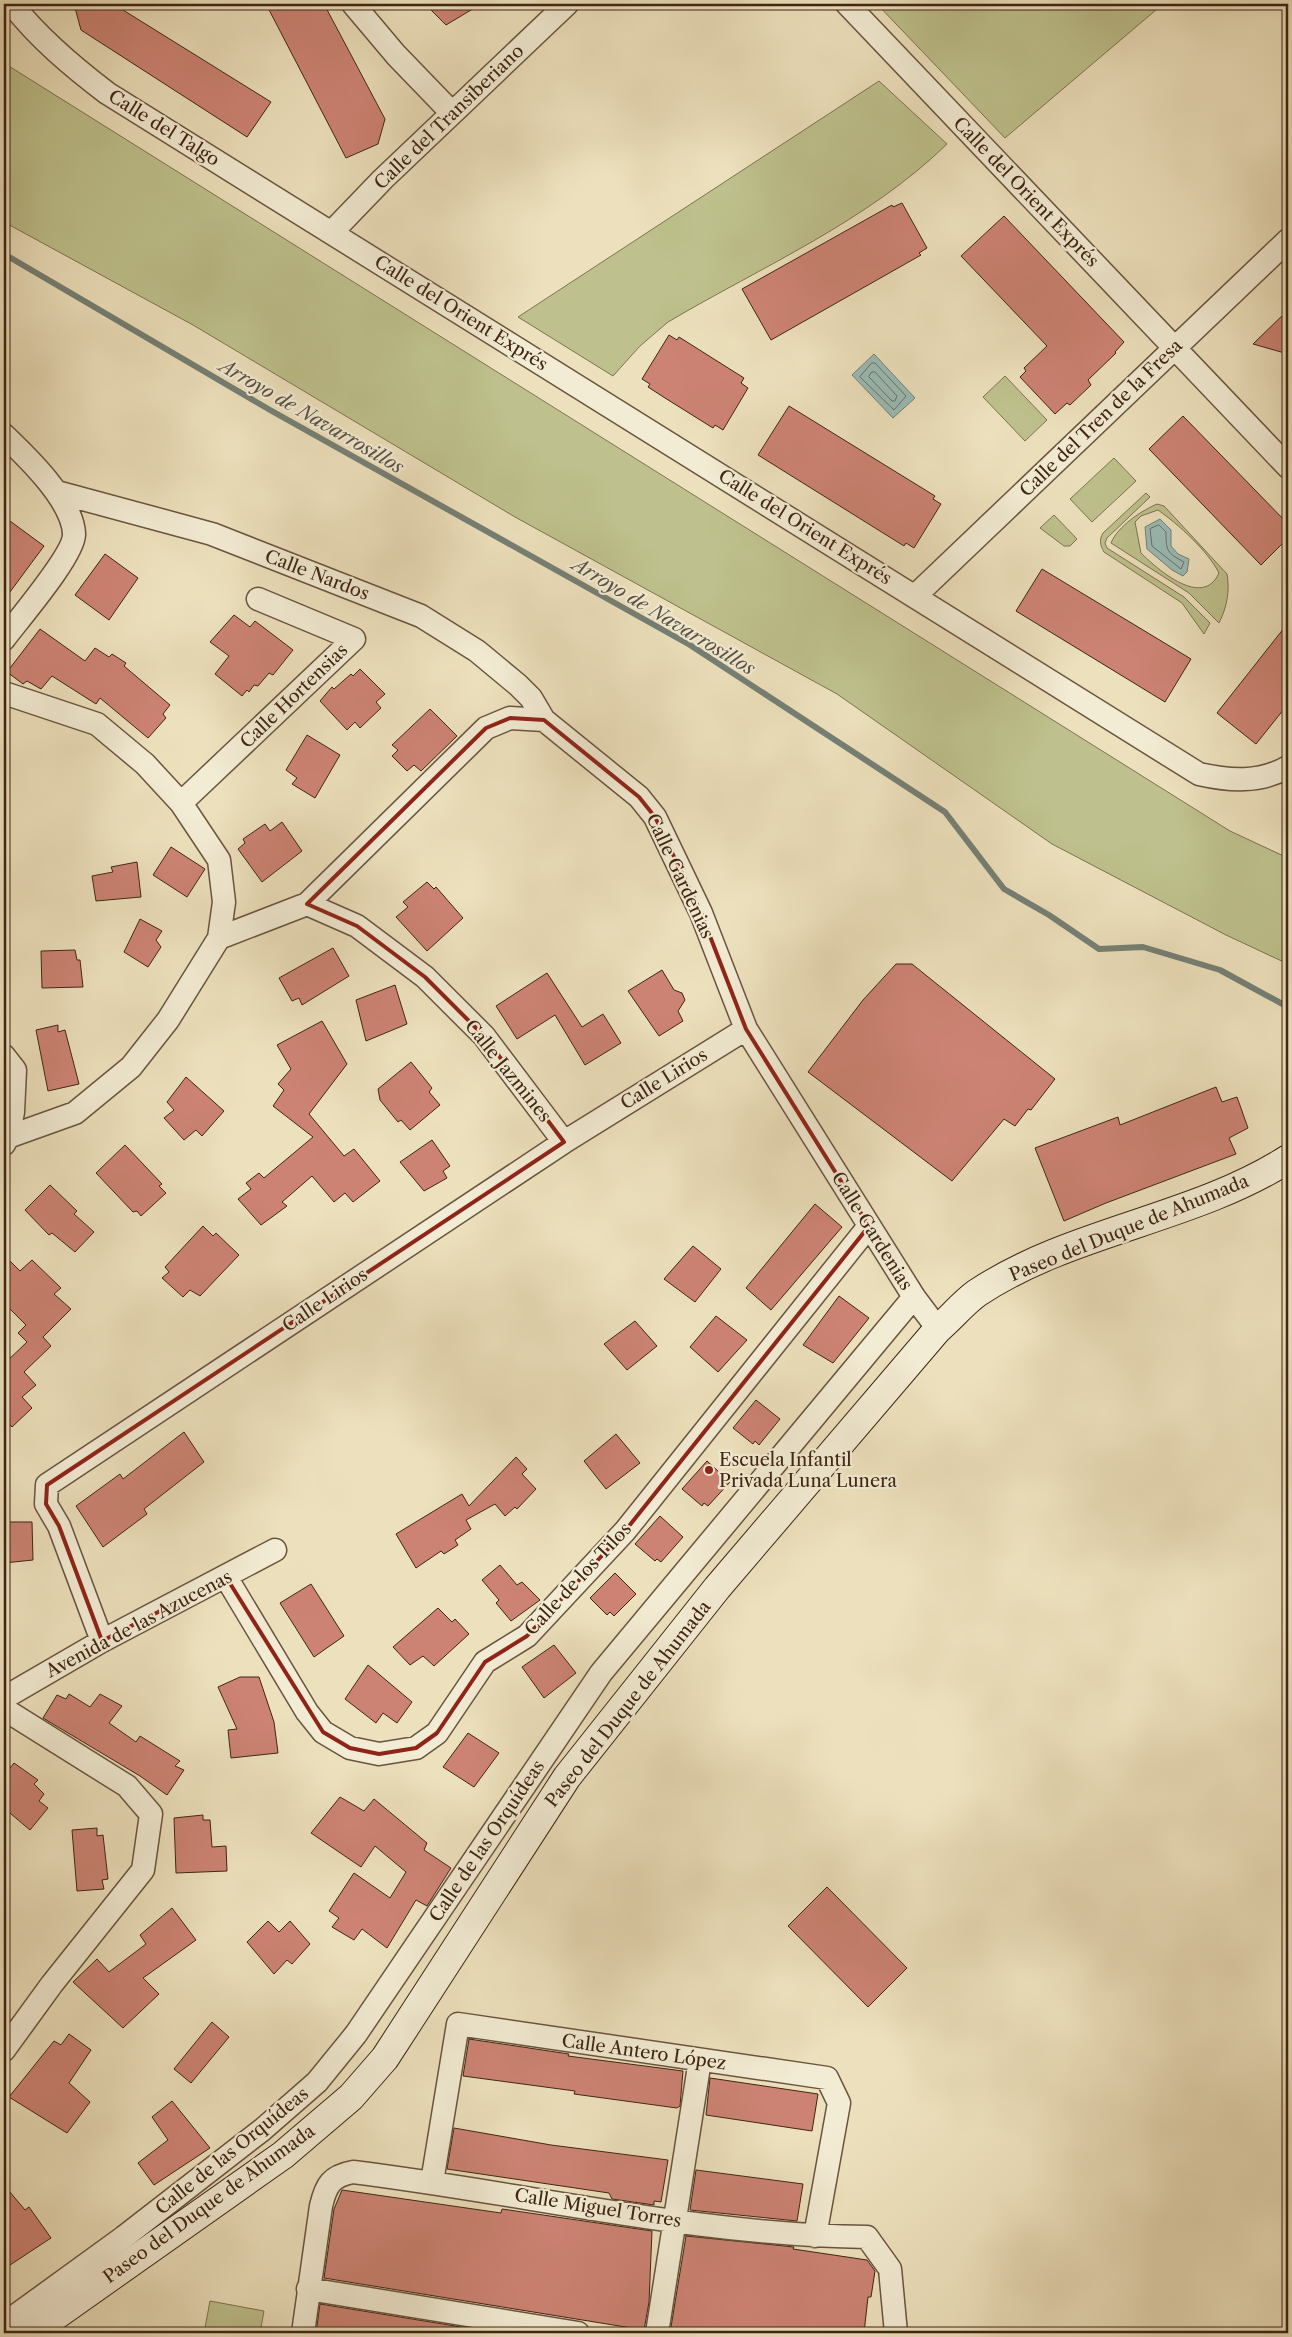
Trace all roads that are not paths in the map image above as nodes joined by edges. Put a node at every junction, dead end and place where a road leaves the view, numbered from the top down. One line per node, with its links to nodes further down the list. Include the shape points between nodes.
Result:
1 (12, 4): 6 (street, Calle del Talgo, via 42,38 107,92)
2 (353, 4): 5 (street, via 396,56)
3 (567, 4): 5 (street, Calle del Transiberiano)
4 (847, 4): 8 (street, Calle del Orient Exprés)
5 (452, 113): 6 (street, Calle del Transiberiano)
6 (332, 232): 12 (street, Calle del Orient Exprés)
7 (1288, 240): 8 (street, Calle del Tren de la Fresa)
8 (1175, 347): 10 (street, Calle del Orient Exprés); 12 (street, Calle del Tren de la Fresa)
9 (4, 435): 11 (street)
10 (1288, 467)
11 (56, 492): 14 (street, via 69,513 74,535 70,552); 16 (street, Calle Nardos, via 212,534 421,616 477,651 504,673 531,698)
12 (915, 596): 17 (street, Calle del Orient Exprés, via 1199,774 1226,780 1272,776)
13 (258, 599): 18 (street, Calle Hortensias, via 354,639)
14 (4, 639)
15 (4, 693): 18 (street, via 97,724 145,764)
16 (544, 720): 19 (street, via 510,718 486,728); 21 (street, Calle Gardenias, via 639,797 655,817 701,913)
17 (1288, 767)
18 (181, 803): 20 (street, via 219,860 224,902)
19 (307, 904): 20 (street); 24 (street, Calle Jazmines, via 357,926 425,977 484,1036)
20 (219, 938): 23 (street, via 168,1020 131,1067 75,1113)
21 (746, 1028): 24 (street, Calle Lirios); 26 (street, Calle Gardenias)
22 (4, 1056): 23 (street, via 15,1070 13,1112)
23 (6, 1140)
24 (564, 1142): 31 (street, Calle Lirios, via 47,1485 46,1504 59,1526)
25 (1288, 1159): 28 (main road, Paseo del Duque de Ahumada, via 1267,1173 1174,1212 1086,1242 1011,1273 976,1294)
26 (869, 1226): 27 (street, Calle Gardenias); 30 (street, Calle de los Tilos, via 626,1531 527,1636 485,1662 437,1733 416,1748 378,1754 350,1748 323,1732 307,1712)
27 (914, 1297): 28 (street, Calle Gardenias); 40 (street, Calle de las Orquídeas, via 601,1673 356,2034 317,2082 262,2130 124,2237)
28 (938, 1329): 41 (main road, Paseo del Duque de Ahumada, via 717,1588 567,1777 385,2058 351,2098 282,2155)
29 (275, 1550): 30 (street, Avenida de las Azucenas)
30 (226, 1577): 31 (street, Avenida de las Azucenas)
31 (102, 1641): 32 (street, Avenida de las Azucenas)
32 (4, 1698)
33 (4, 1709): 34 (street, via 127,1786 151,1814 143,1870)
34 (4, 2050)
35 (700, 2060): 36 (street, Calle Antero López, via 458,2024); 37 (street); 38 (street, Calle Antero López, via 827,2078 838,2103)
36 (432, 2182): 37 (street, Calle Miguel Torres); 39 (street, Calle Miguel Torres, via 353,2172 330,2180 321,2206)
37 (675, 2220): 38 (street, Calle Miguel Torres); 44 (street)
38 (815, 2236): 45 (street, Calle Miguel Torres, via 867,2237 890,2269)
39 (308, 2289): 42 (street); 43 (street)
40 (4, 2324)
41 (31, 2333)
42 (302, 2333)
43 (578, 2333)
44 (657, 2333)
45 (896, 2333)

